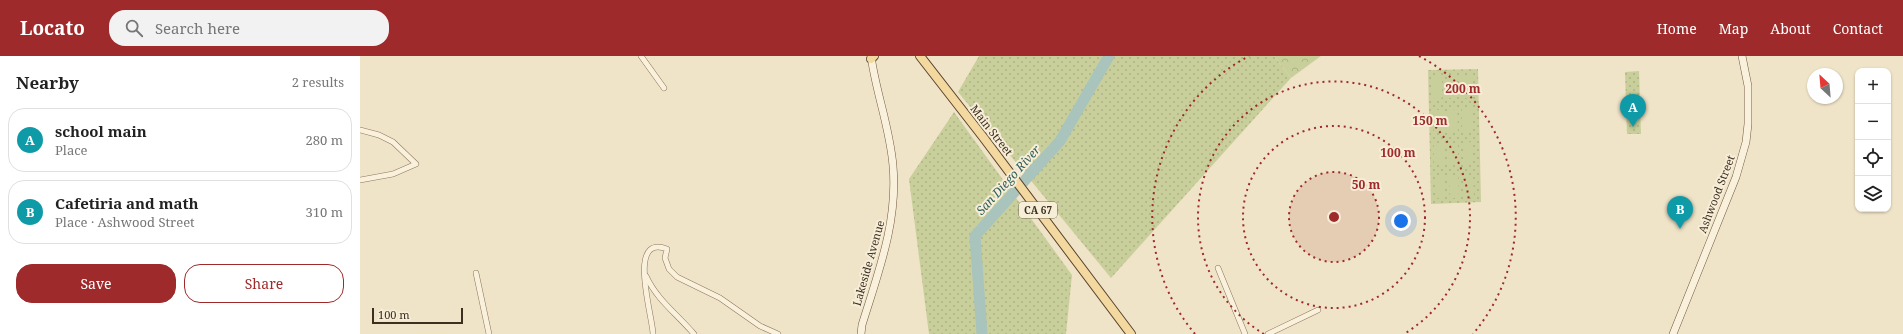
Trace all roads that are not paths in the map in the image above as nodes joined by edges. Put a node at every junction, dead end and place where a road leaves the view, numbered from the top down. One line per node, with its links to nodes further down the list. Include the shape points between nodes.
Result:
1 (641, 56): 5 (street)
2 (920, 56): 12 (main road, Main Street / CA 67)
3 (1742, 56): 20 (main road, Ashwood Street, via 1748,86 1746,142 1736,177)
4 (872, 57): 17 (main road, Lakeside Avenue, via 888,132 894,197 889,237)
5 (664, 88)
6 (360, 130): 7 (street, via 393,142 416,164 393,174)
7 (360, 180)
8 (1218, 268): 18 (street)
9 (644, 272): 14 (street); 15 (street, via 651,287 665,305); 16 (street, via 646,254 650,249 660,246 667,249 665,258 669,269 677,277 720,298 760,326)
10 (476, 273): 13 (street)
11 (1318, 310): 19 (street)
12 (1129, 331)
13 (489, 334)
14 (653, 334)
15 (694, 334)
16 (778, 334)
17 (861, 334)
18 (1245, 334)
19 (1268, 334)
20 (1673, 334)

